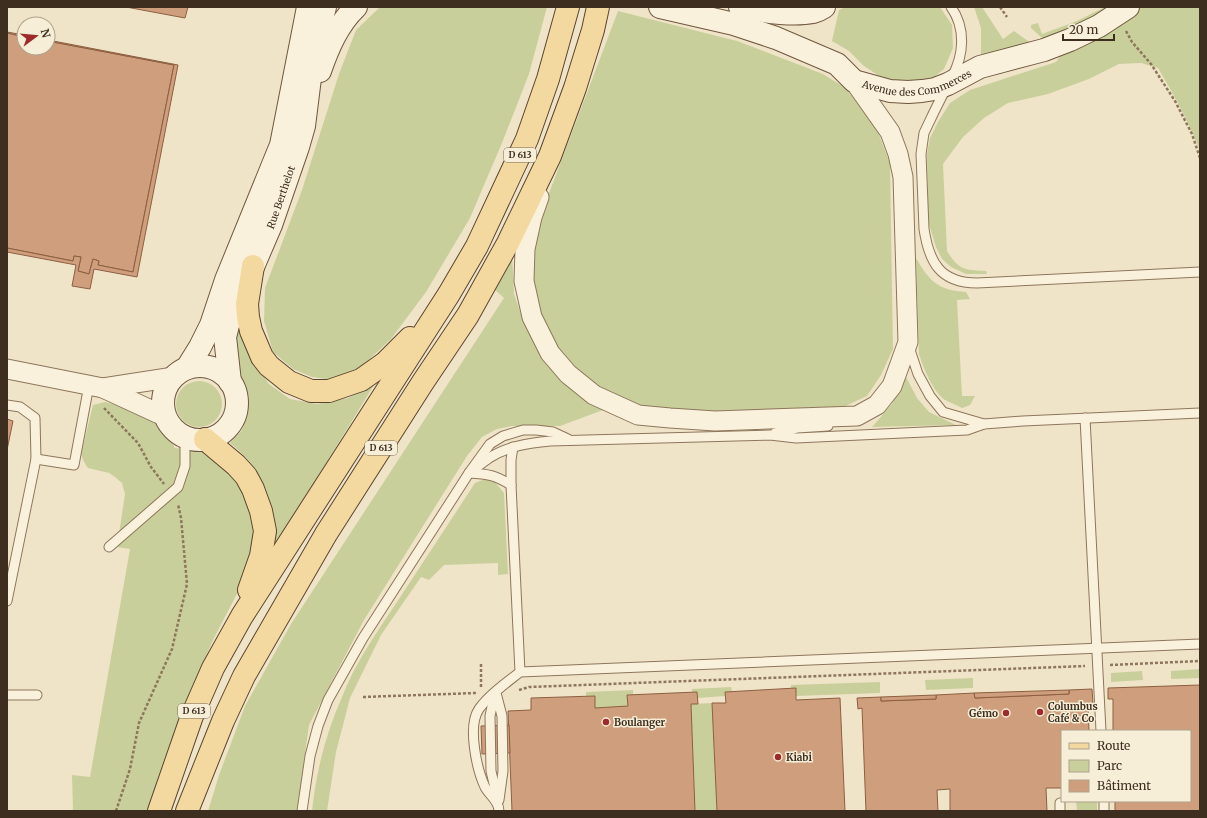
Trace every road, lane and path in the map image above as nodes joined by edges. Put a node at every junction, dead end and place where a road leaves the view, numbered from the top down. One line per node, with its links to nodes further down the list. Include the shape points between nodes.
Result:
1 (308, 7): 24 (street, Rue Berthelot, via 281,145 226,280 211,325 200,347)
2 (325, 7): 16 (street, Rue Berthelot, via 313,54)
3 (356, 7): 16 (street, via 339,28 326,54)
4 (568, 7): 21 (main road, D 613, via 548,79 527,139 477,246)
5 (598, 7): 17 (main road, D 613, via 575,88)
6 (660, 7): 14 (street, Avenue des Commerces, via 734,24 776,38 837,64)
7 (824, 7): 11 (street, via 814,12 799,13)
8 (951, 7): 15 (lane, via 959,22 962,46 960,59)
9 (1000, 7): 12 (path)
10 (1128, 7): 15 (street, Avenue des Commerces, via 1099,26 1070,40 1044,50 980,67)
11 (748, 8)
12 (1008, 18)
13 (1126, 30): 18 (path, via 1175,101 1192,134)
14 (854, 80): 15 (street, Avenue des Commerces, via 908,92 922,92); 22 (street, via 890,132 898,154 902,177)
15 (948, 84): 20 (lane, via 924,134 921,154 924,229 928,250 935,265 947,276 967,283 977,283)
16 (304, 126): 19 (street, Rue Berthelot, via 276,212)
17 (550, 156): 30 (street, via 546,181 532,217 524,281 532,317 550,353 568,374 594,395 638,415 715,420); 57 (main road, D 613, via 508,243 468,315 326,534 244,676)
18 (1200, 158)
19 (253, 266): 21 (main road, via 247,304 248,317 262,357 289,382 311,391 330,391 361,380 405,344); 25 (street, Rue Berthelot, via 225,337)
20 (1200, 272)
21 (449, 294): 45 (main road, D 613)
22 (908, 342): 30 (street, via 892,386 877,404); 33 (lane, via 918,374 930,396 943,412)
23 (7, 370): 26 (street)
24 (180, 372): 25 (street, via 196,366 206,366 216,369); 26 (street); 31 (street, via 167,386 163,407)
25 (230, 382): 35 (street, via 237,400 234,418 229,426 214,437)
26 (96, 387): 31 (street); 38 (lane, via 74,465)
27 (7, 405): 38 (lane, via 20,407 35,418)
28 (102, 407): 41 (path, via 138,443 151,467)
29 (1200, 413): 32 (lane)
30 (857, 416): 34 (lane, via 835,425 797,428)
31 (166, 417): 35 (street, via 177,432)
32 (1085, 418): 33 (lane); 47 (lane)
33 (984, 424): 34 (lane, via 967,430 796,438)
34 (770, 435): 36 (lane)
35 (195, 438): 43 (lane, via 178,487); 45 (main road, via 236,465 246,476 261,511 264,531 261,556)
36 (570, 440): 37 (lane); 39 (lane, via 553,432 536,430 523,430 503,436 490,444)
37 (513, 447): 39 (lane, via 490,458); 40 (lane)
38 (36, 459): 44 (lane)
39 (469, 473): 40 (lane, via 495,476); 63 (lane, via 363,638 328,700 310,756)
40 (511, 485): 51 (lane)
41 (167, 487)
42 (177, 499): 59 (path, via 187,584 172,649 139,723 130,770)
43 (109, 547)
44 (7, 601)
45 (242, 616): 60 (main road, D 613, via 213,668 192,716)
46 (1200, 644): 47 (lane)
47 (1097, 649): 50 (lane); 51 (lane)
48 (1200, 661): 50 (path)
49 (480, 664): 55 (path, via 482,693)
50 (1098, 666): 52 (path, via 529,687 512,692); 56 (lane)
51 (520, 672): 52 (lane)
52 (495, 692): 58 (lane); 58 (lane, via 478,710 473,743 477,765 486,788)
53 (7, 695): 54 (lane)
54 (37, 695)
55 (362, 697)
56 (1101, 730)
57 (215, 742): 61 (main road, D 613); 62 (main road)
58 (499, 808)
59 (116, 811)
60 (159, 811)
61 (187, 811)
62 (194, 811)
63 (302, 811)

